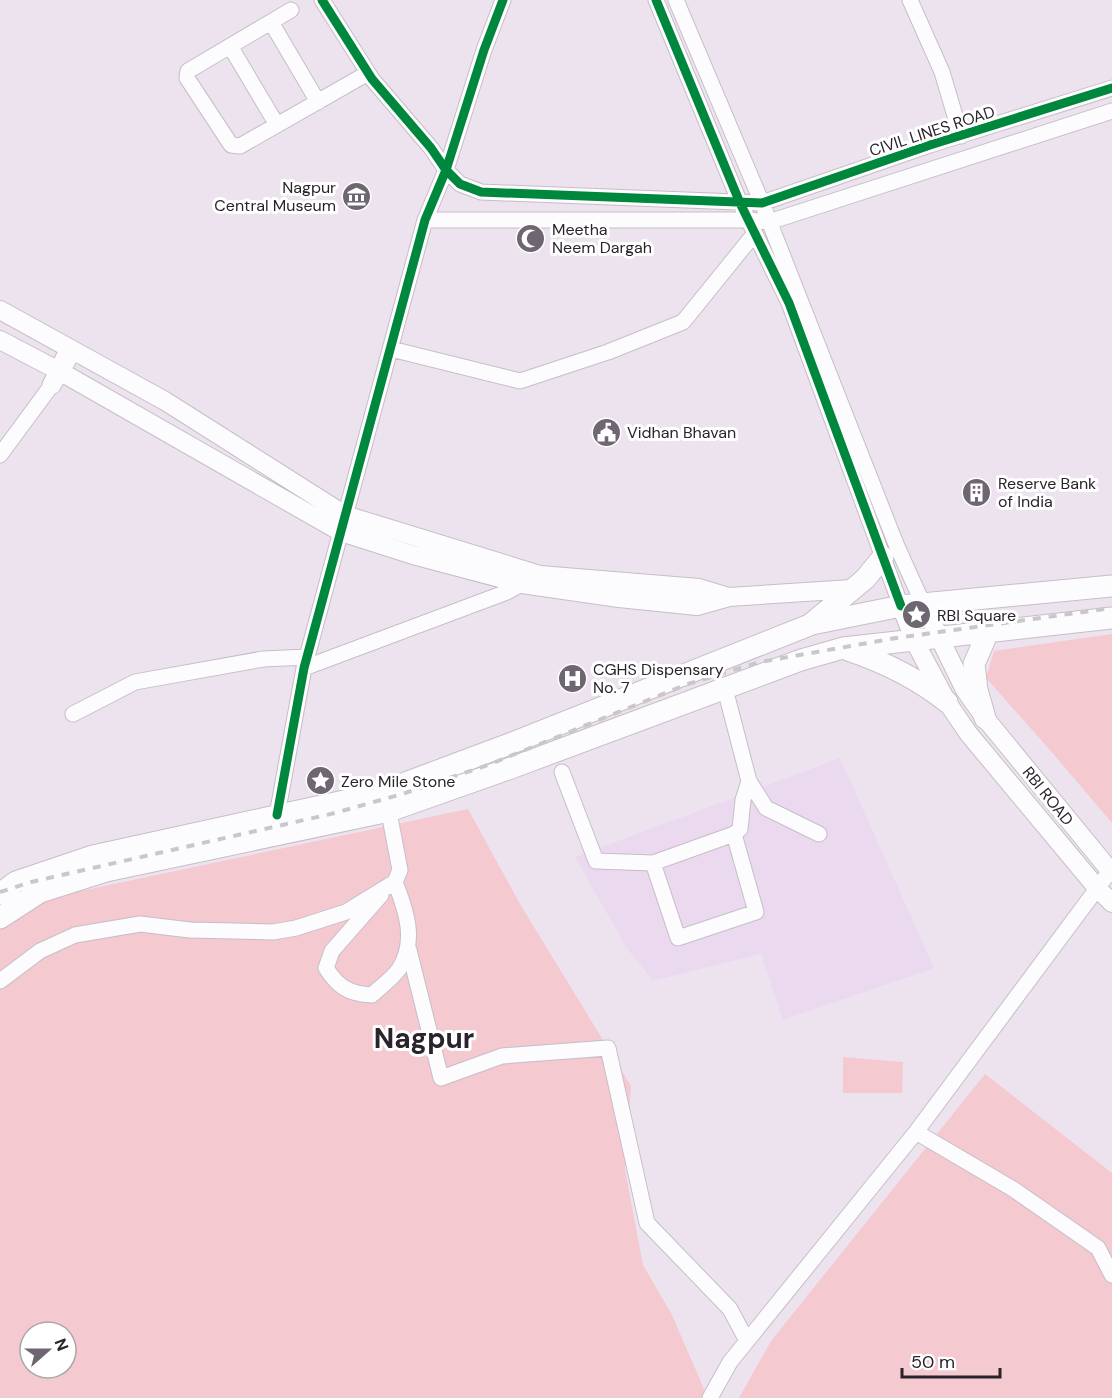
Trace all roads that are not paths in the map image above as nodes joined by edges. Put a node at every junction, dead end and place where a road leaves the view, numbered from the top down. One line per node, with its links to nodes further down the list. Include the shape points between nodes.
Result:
1 (322, 0): 9 (street, CIVIL LINES ROAD)
2 (503, 0): 15 (street)
3 (656, 0): 16 (street)
4 (676, 0): 17 (street)
5 (910, 0): 14 (street, via 942,72)
6 (291, 10): 7 (street)
7 (271, 22): 8 (street); 11 (street)
8 (230, 46): 13 (street); 13 (street, via 188,70 187,78 231,145 240,146)
9 (368, 73): 11 (street); 15 (street, CIVIL LINES ROAD)
10 (1112, 88): 14 (street, CIVIL LINES ROAD)
11 (318, 102): 13 (street)
12 (1112, 111): 19 (street)
13 (276, 125)
14 (961, 136): 17 (street, CIVIL LINES ROAD)
15 (446, 170): 16 (street, CIVIL LINES ROAD, via 460,184 480,192); 18 (street)
16 (740, 203): 17 (street, CIVIL LINES ROAD); 20 (street)
17 (762, 203): 19 (street)
18 (425, 220): 20 (street); 23 (street)
19 (769, 222): 20 (street); 36 (street)
20 (752, 226): 23 (street, via 682,322 608,352 520,381); 30 (street, via 789,303)
21 (0, 310): 24 (main road)
22 (0, 340): 25 (main road)
23 (391, 349): 29 (street)
24 (71, 350): 25 (street); 26 (main road)
25 (56, 376): 27 (main road); 28 (street)
26 (152, 394): 27 (main road); 29 (main road)
27 (136, 415): 29 (main road)
28 (0, 455)
29 (343, 524): 31 (main road); 32 (main road, via 413,555); 44 (street)
30 (883, 557): 34 (highway); 37 (street)
31 (540, 575): 32 (street); 35 (main road, via 699,588)
32 (522, 584): 35 (main road, via 697,606); 44 (street)
33 (1112, 586): 36 (highway)
34 (852, 589): 35 (main road); 39 (highway)
35 (729, 597)
36 (923, 604): 37 (highway); 41 (main road, RBI ROAD)
37 (901, 606): 39 (highway); 42 (main road)
38 (1112, 618): 40 (highway)
39 (812, 624): 51 (highway, via 512,743)
40 (988, 632): 41 (highway); 48 (highway, via 974,664)
41 (939, 637): 42 (highway); 48 (main road, RBI ROAD, via 965,690)
42 (914, 639): 43 (highway); 46 (main road)
43 (843, 648): 45 (highway); 46 (highway, via 905,673)
44 (305, 663): 47 (street, via 263,658 135,682); 52 (street)
45 (725, 689): 50 (street); 51 (highway, via 511,768)
46 (947, 702): 59 (main road)
47 (73, 714)
48 (985, 718): 56 (main road, RBI ROAD)
49 (562, 772): 55 (street, via 596,861)
50 (749, 781): 53 (street, via 740,829); 54 (street, via 766,808)
51 (387, 800): 52 (highway); 57 (street, via 399,870); 61 (highway, via 106,870 40,892)
52 (278, 815): 58 (highway, via 93,856)
53 (734, 834): 55 (street); 55 (street, via 756,912 678,938)
54 (819, 834)
55 (653, 863)
56 (1111, 872): 59 (street)
57 (392, 884): 62 (street, via 405,908); 62 (street, via 332,951 326,968 336,983 357,994 372,995 398,970); 63 (street, via 346,912 296,928 260,933 140,924 75,935 40,951)
58 (3, 886)
59 (1096, 888): 60 (main road); 64 (street)
60 (1112, 903)
61 (0, 918)
62 (409, 950): 66 (street, via 441,1078 502,1056 608,1048 647,1223 730,1309)
63 (0, 981)
64 (916, 1132): 65 (street, via 1013,1189 1098,1248); 66 (street)
65 (1112, 1273)
66 (747, 1341): 67 (street)
67 (710, 1398)

